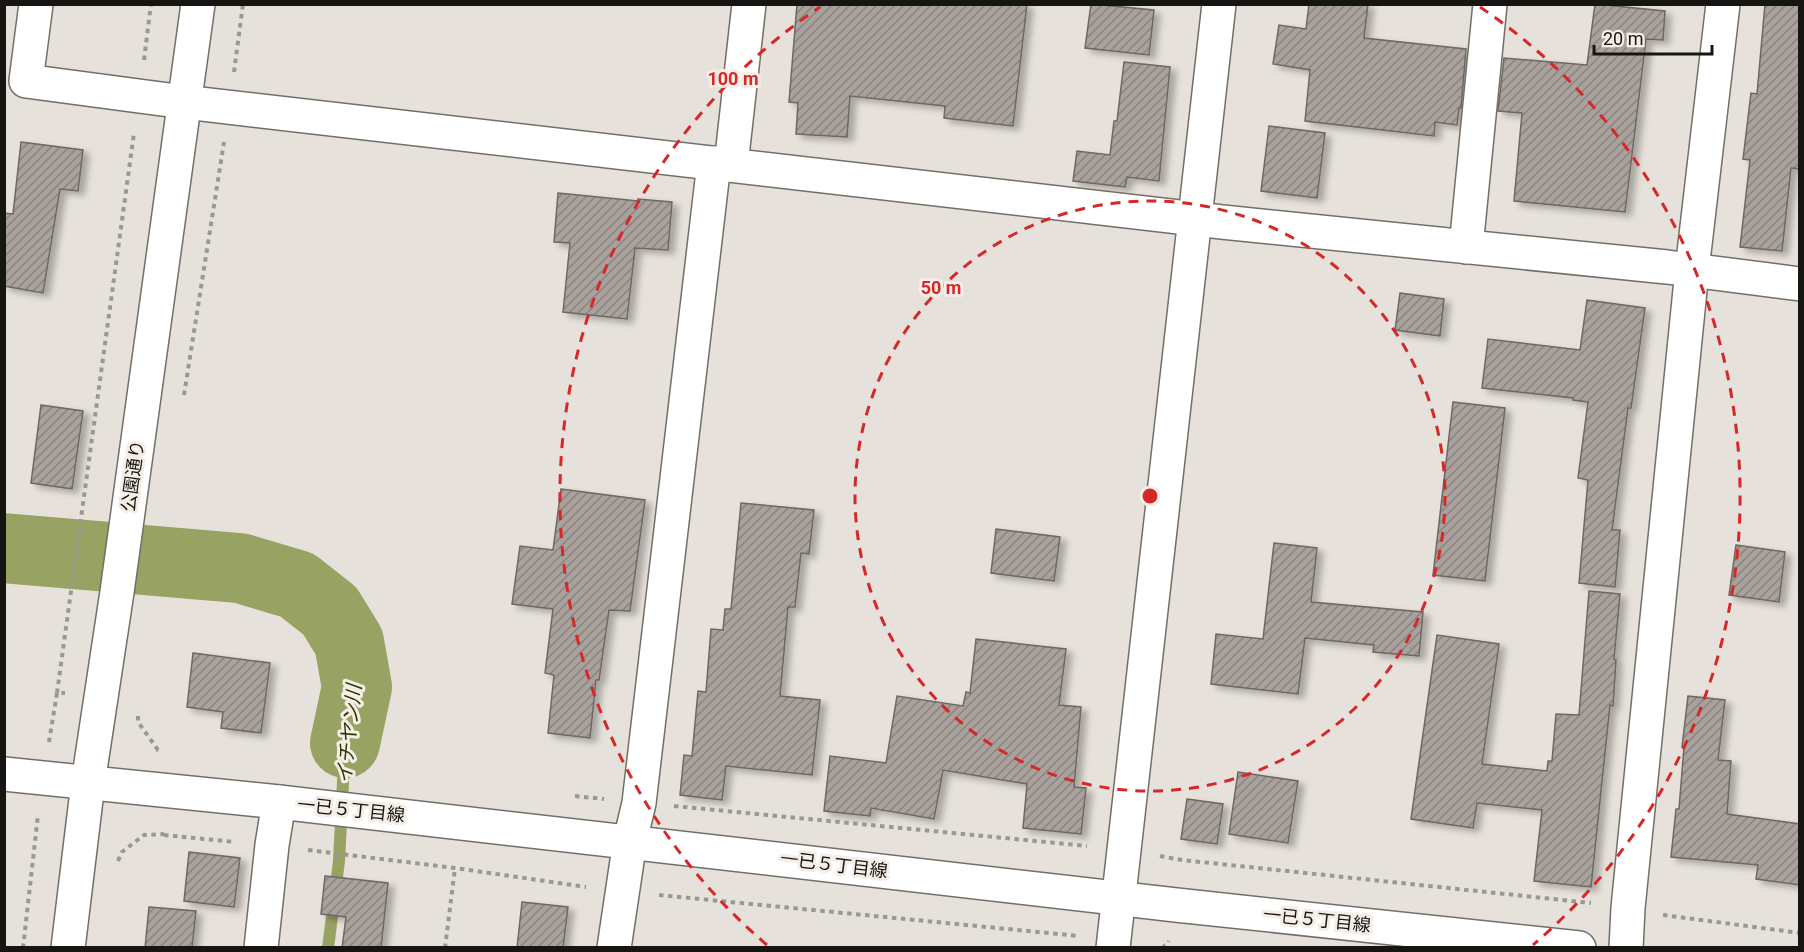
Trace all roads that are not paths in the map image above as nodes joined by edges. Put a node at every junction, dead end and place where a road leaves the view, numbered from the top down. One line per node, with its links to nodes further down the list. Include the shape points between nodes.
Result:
1 (36, 4): 7 (street, via 26,81)
2 (198, 4): 7 (street, 公園通り)
3 (749, 4): 8 (street)
4 (1219, 4): 9 (street)
5 (1490, 4): 10 (street)
6 (1723, 4): 11 (street)
7 (184, 102): 8 (street); 14 (street, 公園通り)
8 (722, 164): 9 (street); 16 (street, via 639,802)
9 (1194, 218): 10 (street); 17 (street)
10 (1466, 247): 11 (street)
11 (1692, 270): 12 (street); 23 (street)
12 (1800, 284)
13 (4, 774): 14 (street, 一已５丁目線)
14 (88, 783): 15 (street, 一已５丁目線); 18 (street, 公園通り)
15 (279, 802): 16 (street, 一已５丁目線); 19 (street)
16 (630, 841): 17 (street, 一已５丁目線); 20 (street)
17 (1119, 898): 21 (street); 22 (street, 一已５丁目線)
18 (68, 948)
19 (261, 948)
20 (614, 948)
21 (1113, 948)
22 (1579, 948)
23 (1626, 948)

